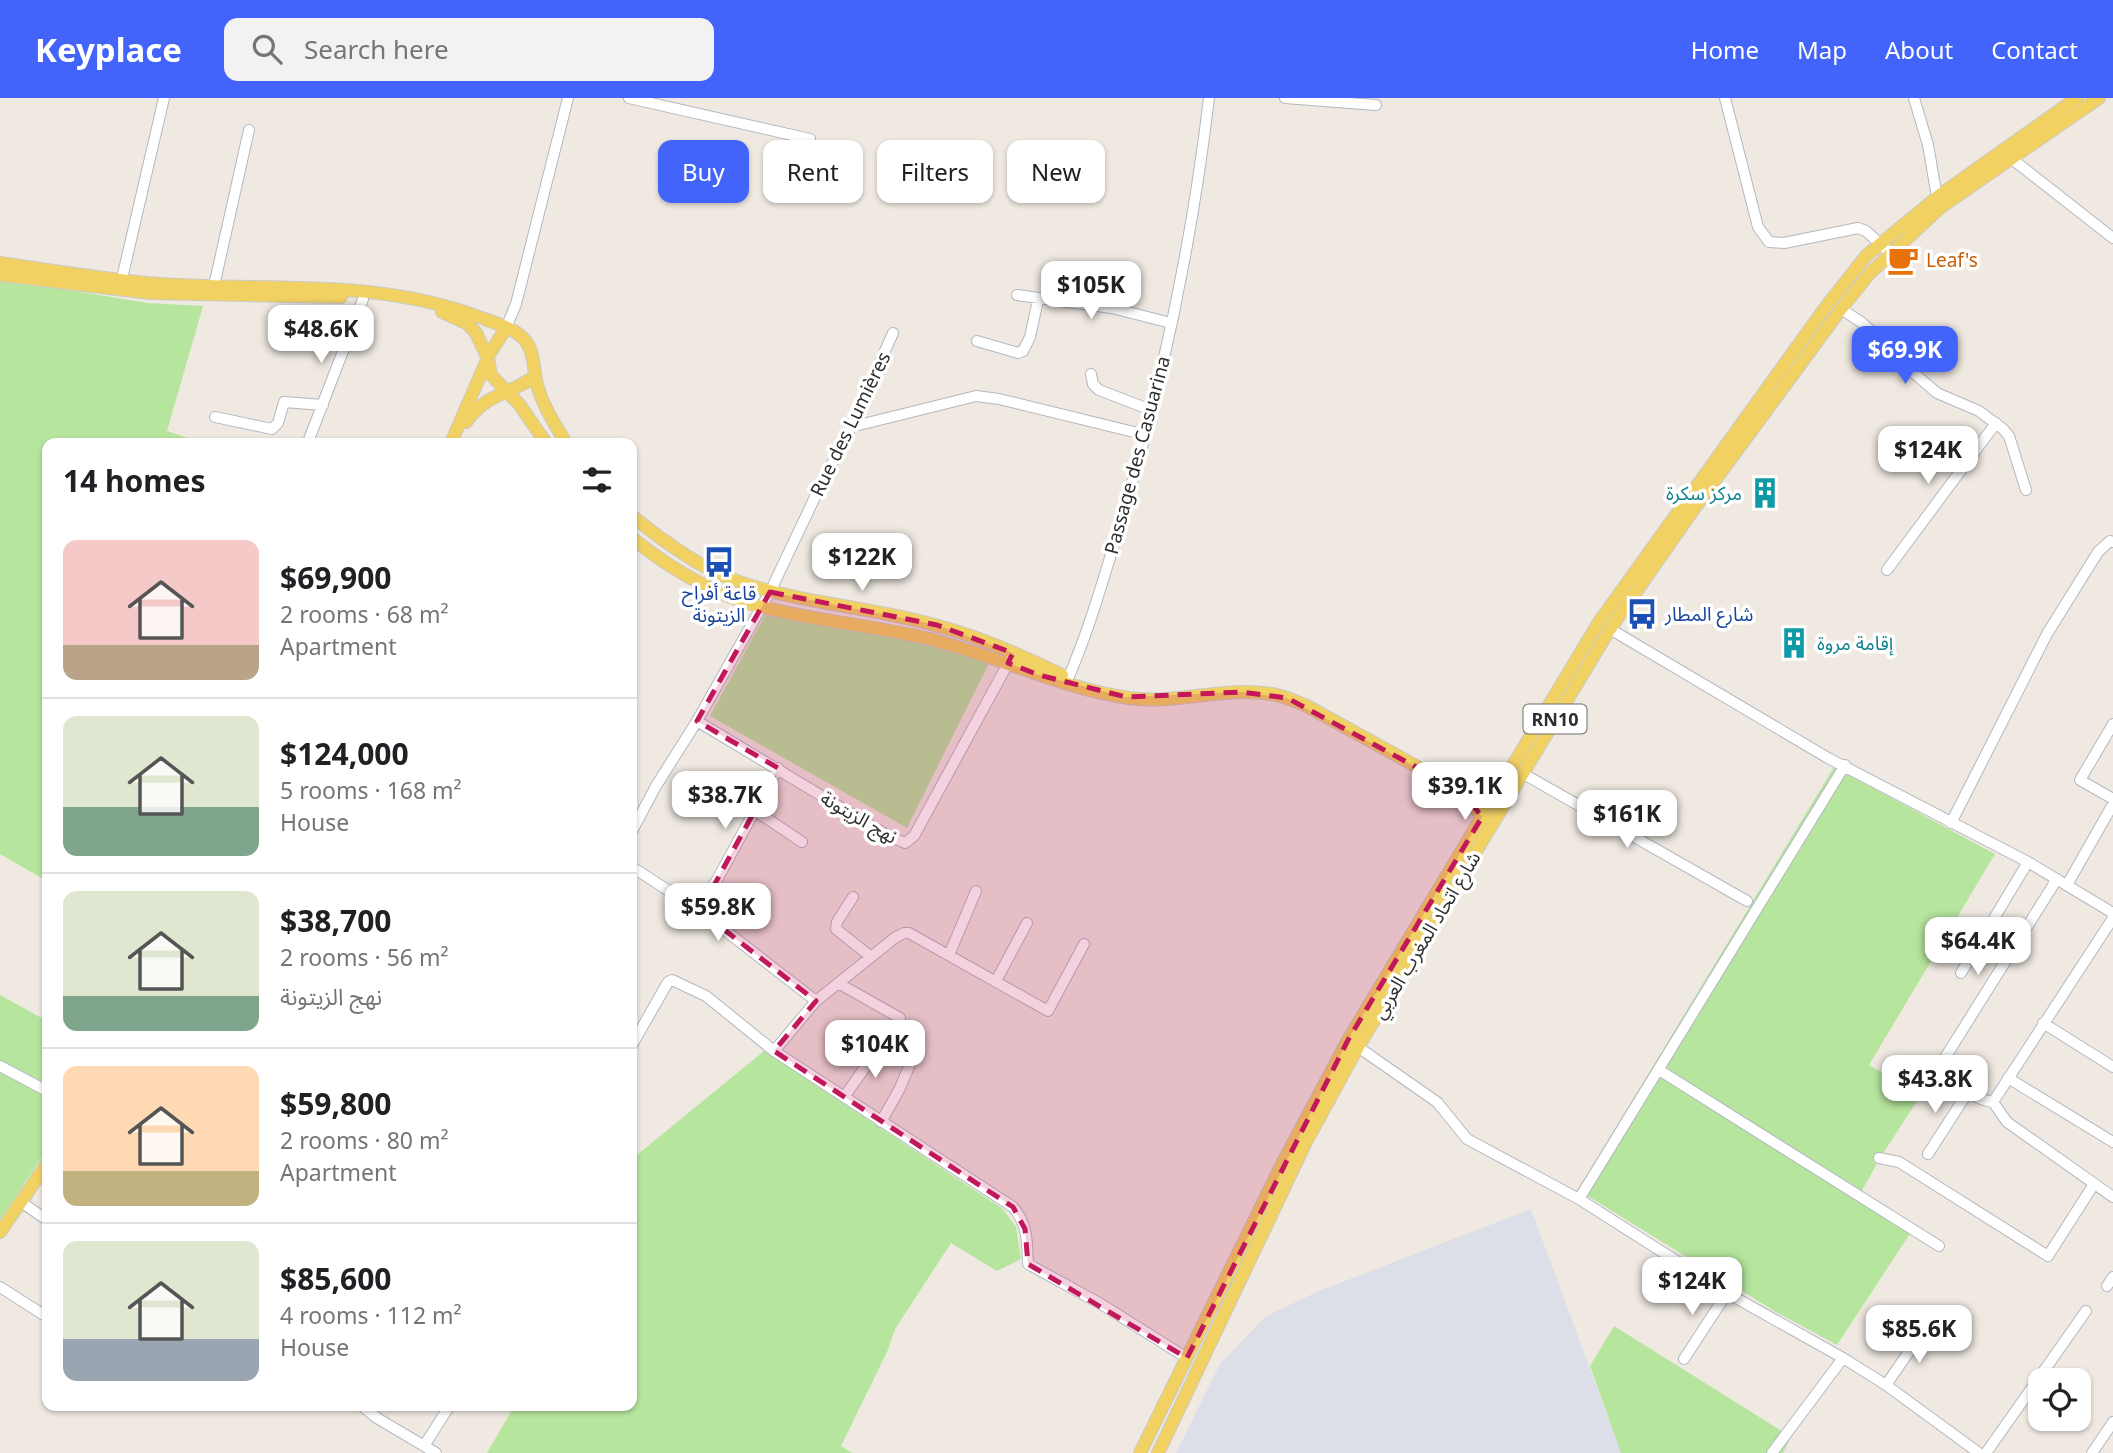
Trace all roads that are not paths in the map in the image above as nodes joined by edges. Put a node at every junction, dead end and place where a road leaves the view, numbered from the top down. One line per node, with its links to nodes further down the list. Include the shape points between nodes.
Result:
1 (164, 98): 19 (street)
2 (568, 98): 26 (street)
3 (629, 98): 12 (street)
4 (1209, 98): 25 (street, Passage des Casuarina)
5 (1286, 98): 10 (street)
6 (1725, 98): 16 (street, via 1758,226 1769,242 1857,228)
7 (1913, 98): 14 (street, via 1935,173)
8 (2077, 98): 14 (main road, شارع اتحاد المغرب العربي / RN10)
9 (2099, 98): 13 (main road, شارع اتحاد المغرب العربي / RN10)
10 (1376, 105)
11 (249, 130): 20 (street)
12 (810, 139)
13 (2012, 159): 15 (street); 16 (main road, شارع اتحاد المغرب العربي / RN10)
14 (1937, 197): 16 (main road, شارع اتحاد المغرب العربي / RN10)
15 (2113, 238)
16 (1885, 249): 24 (main road, شارع اتحاد المغرب العربي / RN10); 60 (main road, شارع اتحاد المغرب العربي / RN10, via 1866,256 1846,279 1599,622)
17 (0, 263): 19 (main road)
18 (0, 275): 19 (main road)
19 (121, 285): 20 (main road); 22 (main road, via 198,296)
20 (214, 286): 26 (main road, via 379,292 441,303)
21 (1017, 295): 23 (street)
22 (363, 299): 29 (main road, via 438,310 460,319 476,333); 33 (street)
23 (1038, 300): 25 (street, via 1112,308); 28 (street, via 1023,351)
24 (1841, 309): 36 (street, via 1890,347 1937,393); 51 (main road, شارع اتحاد المغرب العربي / RN10)
25 (1171, 323): 34 (street, Passage des Casuarina)
26 (506, 328): 29 (main road); 31 (main road, via 527,344 534,360)
27 (893, 333): 37 (street, Rue des Lumières)
28 (977, 341)
29 (488, 359): 32 (main road, via 491,375); 40 (main road)
30 (1091, 374): 34 (street, via 1099,390)
31 (534, 377): 32 (main road); 43 (main road)
32 (505, 391): 41 (main road, via 476,408); 42 (main road)
33 (323, 405): 35 (street, via 284,402 272,429); 39 (street)
34 (1151, 410): 38 (street, Passage des Casuarina)
35 (215, 417)
36 (1996, 423): 44 (street, via 2009,436); 48 (street)
37 (852, 427): 38 (street, via 976,396); 49 (street, Rue des Lumières)
38 (1146, 435): 53 (street, Passage des Casuarina, via 1102,584)
39 (310, 438)
40 (453, 438)
41 (455, 438)
42 (543, 438)
43 (563, 438)
44 (2026, 490)
45 (637, 520): 49 (main road, via 728,578)
46 (637, 541): 50 (main road, via 705,586)
47 (2113, 542): 66 (street, via 2098,552 2047,634)
48 (1887, 570)
49 (770, 592): 50 (street, Rue des Lumières); 52 (main road, via 937,625)
50 (761, 607): 52 (main road); 54 (street, Rue des Lumières)
51 (1610, 629): 56 (street); 58 (main road, شارع اتحاد المغرب العربي / RN10)
52 (1011, 658): 53 (main road); 57 (street, نهج الزيتونة, via 909,841 902,843 885,834)
53 (1067, 681): 59 (main road, via 1126,698 1241,692 1287,698)
54 (697, 721): 57 (street, نهج الزيتونة); 65 (street, Rue des Lumières)
55 (2113, 724): 61 (street, via 2080,780)
56 (1845, 765): 66 (street); 96 (street)
57 (778, 768): 63 (street)
58 (1522, 773): 62 (main road, شارع اتحاد المغرب العربي / RN10); 74 (street)
59 (1463, 792): 60 (main road); 64 (main road)
60 (1493, 798): 62 (main road); 64 (main road, شارع اتحاد المغرب العربي / RN10)
61 (2113, 802): 70 (street)
62 (1505, 804): 64 (main road, شارع اتحاد المغرب العربي / RN10)
63 (754, 810): 67 (street); 71 (street)
64 (1488, 820): 91 (main road, شارع اتحاد المغرب العربي / RN10); 119 (main road, شارع اتحاد المغرب العربي / RN10, via 1348,1040)
65 (637, 822)
66 (1951, 823): 68 (street)
67 (802, 842)
68 (2028, 862): 70 (street); 83 (street)
69 (637, 870): 75 (street)
70 (2062, 882): 76 (street); 99 (street, via 1938,1067)
71 (714, 884): 75 (street); 77 (street)
72 (976, 891): 81 (street)
73 (853, 897): 82 (street, via 836,929)
74 (1747, 901)
75 (701, 911): 86 (street)
76 (2113, 913)
77 (760, 914)
78 (2113, 918): 88 (street)
79 (1027, 923): 84 (street)
80 (1084, 944): 84 (street, via 1048,1010)
81 (948, 955): 82 (street, via 904,933); 84 (street)
82 (871, 957): 85 (street)
83 (1961, 974)
84 (996, 981)
85 (838, 984): 86 (street); 87 (street)
86 (816, 1000): 92 (street)
87 (900, 1018)
88 (2043, 1023): 95 (street); 97 (street)
89 (637, 1036): 92 (street, via 672,980 706,996)
90 (881, 1045): 100 (street)
91 (1358, 1047): 109 (street, via 1437,1102 1466,1139); 129 (main road, شارع اتحاد المغرب العربي / RN10, via 1306,1143)
92 (774, 1051): 100 (street)
93 (914, 1055): 102 (street)
94 (0, 1066): 98 (street)
95 (2113, 1067)
96 (1659, 1070): 109 (street); 113 (street)
97 (2008, 1078): 101 (street); 103 (street)
98 (42, 1088)
99 (1968, 1092): 101 (street); 104 (street)
100 (844, 1097): 102 (street)
101 (1993, 1102): 107 (street, via 2007,1122)
102 (881, 1122): 119 (street, via 1013,1208 1025,1228 1028,1264)
103 (2113, 1142)
104 (1928, 1154)
105 (1879, 1158): 107 (street, via 1899,1162 2048,1256)
106 (42, 1171): 110 (main road)
107 (2094, 1184): 108 (street)
108 (2113, 1197)
109 (1578, 1199): 115 (street)
110 (21, 1202): 111 (street); 112 (main road)
111 (42, 1217)
112 (0, 1232)
113 (1939, 1246)
114 (0, 1287): 117 (street)
115 (1727, 1293): 120 (street); 121 (street)
116 (2085, 1311): 132 (street)
117 (42, 1314)
118 (1926, 1327): 122 (street)
119 (1187, 1358): 128 (main road, شارع اتحاد المغرب العربي / RN10)
120 (1843, 1358): 122 (street); 130 (street)
121 (1684, 1359)
122 (1886, 1385): 131 (street)
123 (368, 1411): 126 (street)
124 (446, 1411): 126 (street)
125 (2113, 1423): 133 (street)
126 (424, 1446): 127 (street)
127 (436, 1453)
128 (1140, 1453)
129 (1158, 1453)
130 (1772, 1453)
131 (1979, 1453)
132 (1986, 1453)
133 (2092, 1453)

